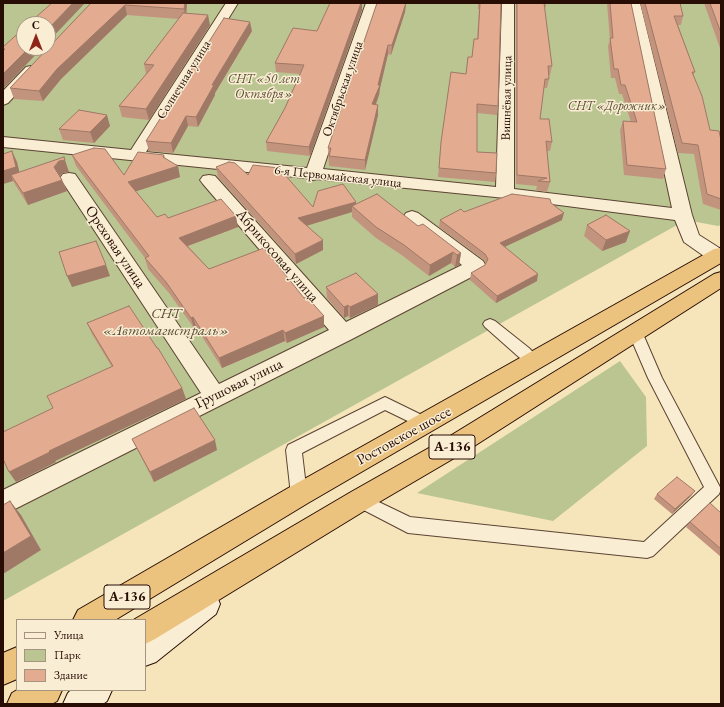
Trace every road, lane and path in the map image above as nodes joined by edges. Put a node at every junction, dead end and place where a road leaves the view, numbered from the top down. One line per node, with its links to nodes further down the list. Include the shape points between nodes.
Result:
1 (232, 3): 8 (street, Солнечная улица)
2 (372, 3): 9 (street, Октябрьская улица)
3 (508, 3): 12 (street, Вишнёвая улица)
4 (634, 3): 13 (street)
5 (40, 60): 6 (street)
6 (3, 100)
7 (3, 142): 8 (street, 6-я Первомайская улица)
8 (135, 156): 9 (street, 6-я Первомайская улица)
9 (313, 175): 12 (street, 6-я Первомайская улица)
10 (69, 178): 21 (street, Ореховая улица)
11 (209, 180): 18 (street, Абрикосовая улица)
12 (505, 193): 13 (street, 6-я Первомайская улица)
13 (683, 215): 15 (street, via 691,238)
14 (412, 217): 18 (street, Грушовая улица, via 476,266)
15 (719, 255): 20 (highway, Ростовское шоссе / А-136)
16 (721, 279): 19 (highway, А-136)
17 (490, 324): 20 (lane)
18 (344, 333): 21 (street, Грушовая улица)
19 (636, 334): 24 (highway, А-136); 24 (lane, via 655,378 713,489 647,550 408,525)
20 (534, 362): 22 (highway, Ростовское шоссе / А-136)
21 (215, 396): 25 (street, Грушовая улица)
22 (425, 423): 23 (highway, Ростовское шоссе / А-136); 23 (lane, via 385,403 294,450)
23 (299, 495): 27 (highway, Ростовское шоссе / А-136)
24 (360, 500): 26 (highway, А-136)
25 (3, 504)
26 (266, 557): 30 (highway, А-136); 31 (street, А-136)
27 (165, 574): 28 (highway, Ростовское шоссе / А-136); 29 (street, А-136)
28 (90, 619)
29 (115, 619)
30 (146, 628)
31 (146, 650)
32 (16, 663): 33 (highway)
33 (3, 670)
34 (95, 691): 35 (street)
35 (79, 704)

